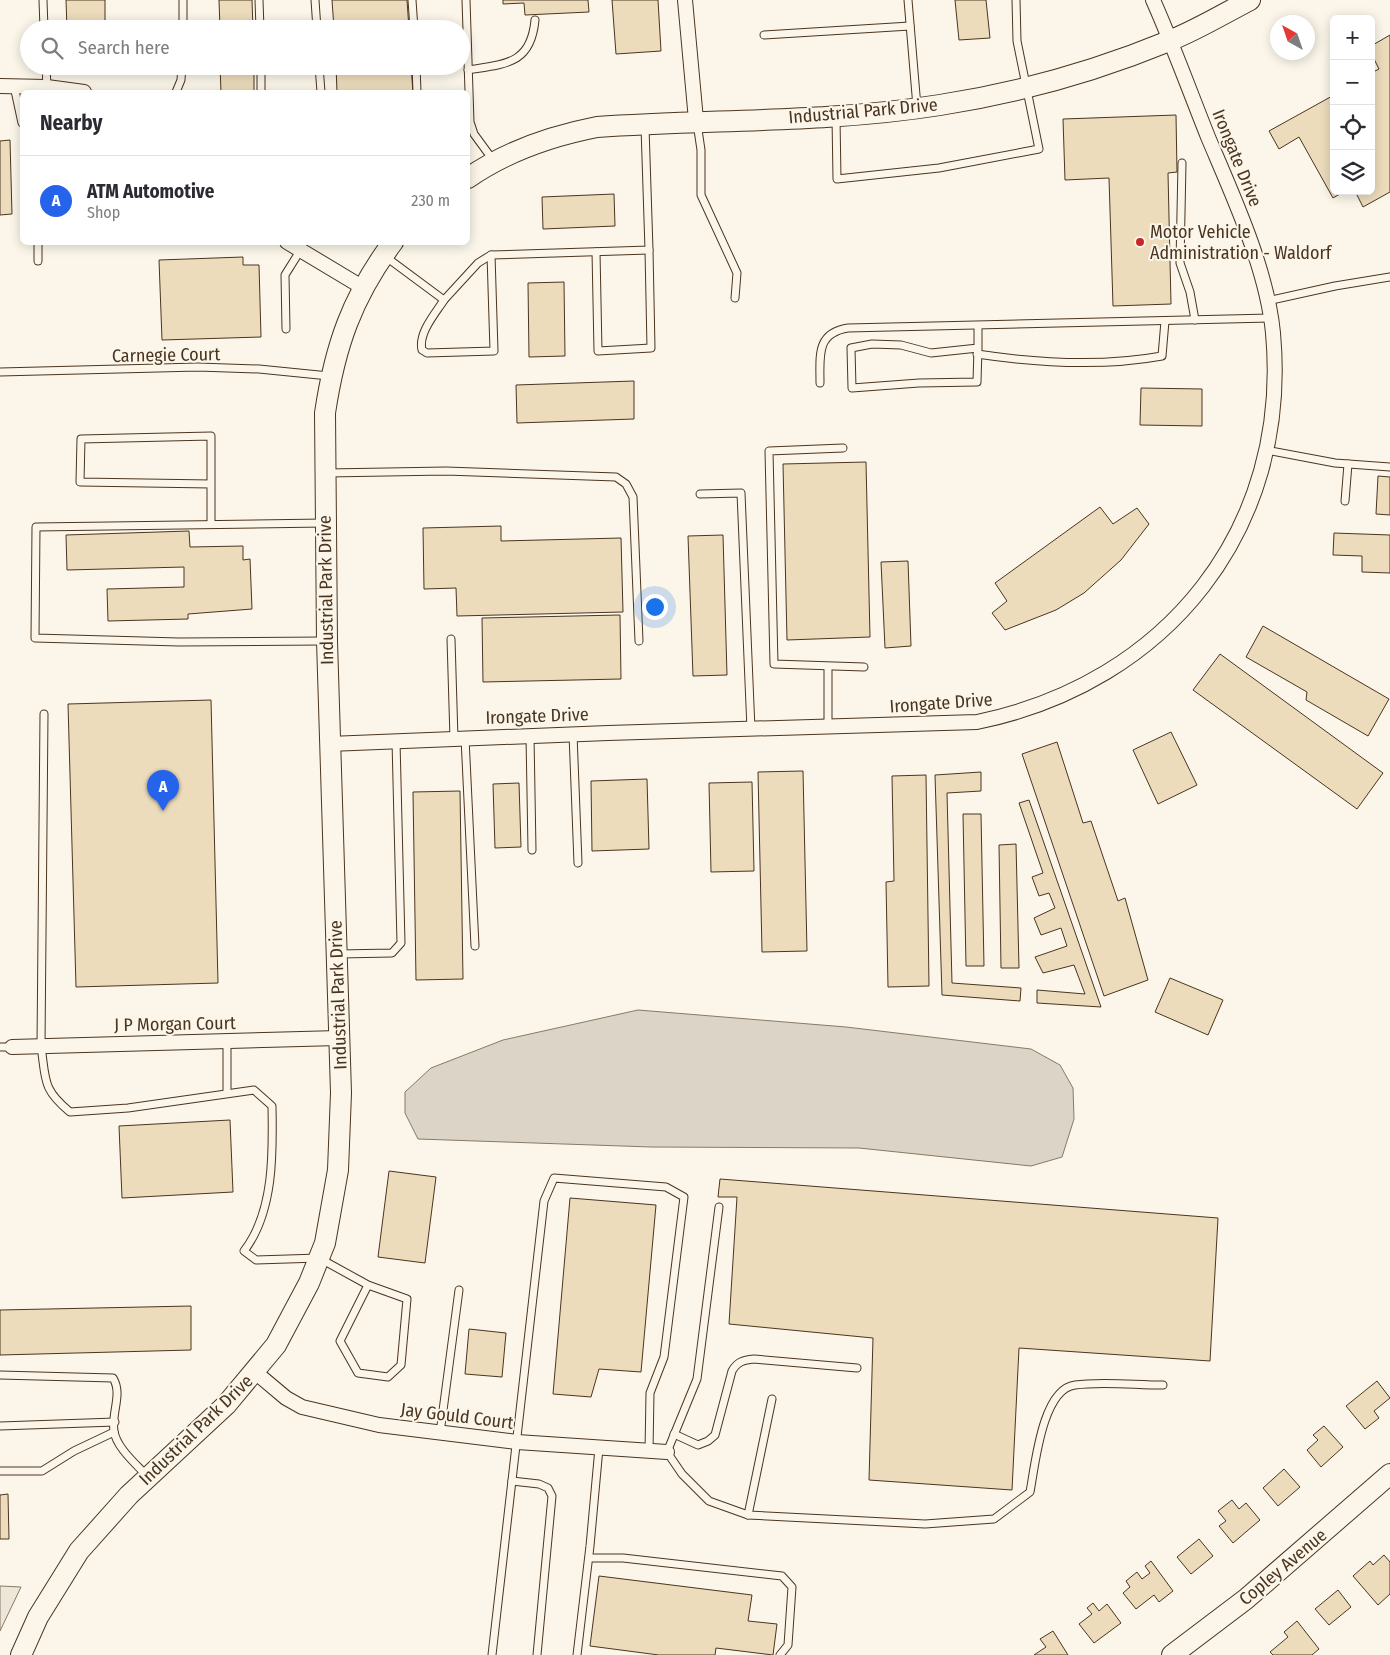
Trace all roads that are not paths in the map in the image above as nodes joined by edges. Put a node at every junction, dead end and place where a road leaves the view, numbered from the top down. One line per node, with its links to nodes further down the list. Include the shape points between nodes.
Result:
1 (43, 0): 12 (lane)
2 (183, 0): 13 (lane)
3 (259, 0): 14 (lane)
4 (315, 0): 15 (lane)
5 (412, 0): 16 (lane)
6 (466, 0): 17 (lane)
7 (685, 0): 41 (street)
8 (908, 0): 19 (lane)
9 (1016, 0): 30 (lane, via 1017,41)
10 (1153, 0): 21 (street, Irongate Drive)
11 (1250, 0): 21 (street, Industrial Park Drive)
12 (44, 20)
13 (183, 20)
14 (260, 20)
15 (316, 20)
16 (413, 20)
17 (467, 20)
18 (535, 20): 22 (lane, via 533,38 522,54 506,63)
19 (910, 26): 20 (lane); 38 (lane)
20 (764, 35)
21 (1171, 40): 30 (street, Industrial Park Drive, via 1077,74); 59 (street, Irongate Drive, via 1234,199)
22 (470, 70)
23 (46, 75): 31 (lane)
24 (181, 75): 33 (lane)
25 (261, 75): 34 (lane)
26 (319, 75): 35 (lane)
27 (416, 75): 36 (lane)
28 (468, 75): 37 (lane)
29 (7, 86): 31 (street); 40 (lane)
30 (1027, 86): 38 (street, Industrial Park Drive); 39 (lane, via 1039,149 939,168 837,179)
31 (47, 87): 32 (street)
32 (69, 90)
33 (177, 90)
34 (261, 90)
35 (320, 90)
36 (417, 90)
37 (469, 90)
38 (917, 108): 39 (street, Industrial Park Drive)
39 (836, 116): 41 (street, Industrial Park Drive)
40 (20, 117)
41 (696, 120): 43 (street, Industrial Park Drive); 57 (lane, via 701,150 701,195 737,273)
42 (470, 122): 44 (lane, via 477,139)
43 (645, 124): 44 (street, Industrial Park Drive, via 597,127 567,133 536,142); 51 (lane)
44 (495, 162): 46 (street, Industrial Park Drive)
45 (1182, 163): 61 (lane, via 1180,263)
46 (470, 177)
47 (38, 245): 54 (lane)
48 (292, 245): 50 (street)
49 (388, 249): 56 (street, Industrial Park Drive); 58 (lane)
50 (300, 250): 56 (street); 64 (lane, via 285,275)
51 (649, 250): 52 (lane); 52 (lane, via 651,348 598,351)
52 (596, 252): 53 (lane)
53 (491, 255): 58 (lane, via 472,269); 58 (lane, via 494,351 427,353 422,350 427,326)
54 (38, 261)
55 (1390, 277): 59 (lane)
56 (362, 287): 67 (street, Industrial Park Drive, via 342,338)
57 (735, 298)
58 (444, 300)
59 (1267, 301): 60 (street, Irongate Drive)
60 (1270, 318): 61 (lane); 70 (street, Irongate Drive, via 1273,402)
61 (1195, 320): 62 (lane)
62 (1165, 321): 63 (lane); 65 (lane, via 1162,356 1144,359 1095,362 1007,358)
63 (978, 326): 65 (lane); 68 (lane, via 837,330 824,341 820,353)
64 (286, 329)
65 (978, 351): 65 (lane, via 931,353 901,345 872,344 851,348 852,388 977,382)
66 (0, 372): 67 (lane, Carnegie Court, via 198,368 259,369)
67 (332, 376): 73 (street, Industrial Park Drive, via 325,413)
68 (820, 383)
69 (843, 448): 83 (lane, via 769,451 774,664)
70 (1266, 450): 71 (lane); 85 (street, Irongate Drive, via 1245,521 1217,567 1162,631 1107,672 1076,690 1030,709 977,722)
71 (1348, 464): 72 (lane); 76 (lane)
72 (1390, 467)
73 (324, 473): 78 (street, Industrial Park Drive); 80 (lane, via 446,471 616,477 626,484 633,497)
74 (211, 484): 74 (lane, via 211,436 81,439 80,482); 77 (lane)
75 (700, 494): 86 (lane, via 742,492)
76 (1345, 501)
77 (211, 523): 78 (lane); 81 (lane, via 36,527 35,638)
78 (325, 523): 81 (street, Industrial Park Drive)
79 (451, 640): 89 (lane)
80 (638, 640)
81 (327, 642): 91 (street, Industrial Park Drive)
82 (864, 667): 83 (lane)
83 (828, 668): 85 (lane)
84 (44, 714): 98 (lane)
85 (828, 727): 86 (street, Irongate Drive)
86 (751, 729): 87 (street, Irongate Drive)
87 (573, 734): 88 (street, Irongate Drive); 93 (lane)
88 (530, 736): 89 (street, Irongate Drive); 92 (lane)
89 (460, 738): 90 (street, Irongate Drive); 94 (lane)
90 (396, 741): 91 (street, Irongate Drive); 95 (lane, via 401,943 392,954)
91 (329, 744): 95 (street, Industrial Park Drive)
92 (532, 850)
93 (578, 863)
94 (475, 946)
95 (336, 954): 96 (street, Industrial Park Drive)
96 (339, 1038): 97 (street, J P Morgan Court); 102 (street, Industrial Park Drive, via 338,1170 333,1208)
97 (227, 1042): 98 (street, J P Morgan Court); 100 (lane)
98 (41, 1046): 99 (street, J P Morgan Court); 100 (lane, via 47,1085 53,1098 70,1112 128,1108)
99 (6, 1047)
100 (226, 1094): 102 (lane, via 254,1090 272,1106 273,1164 255,1237 244,1251 256,1260)
101 (719, 1207): 114 (lane, via 697,1379)
102 (319, 1258): 103 (lane); 106 (street, Industrial Park Drive, via 292,1319)
103 (368, 1285): 103 (lane, via 340,1341 358,1373 388,1377 402,1365 407,1298)
104 (459, 1290): 113 (lane)
105 (857, 1368): 114 (lane, via 745,1360 736,1364 732,1371 715,1435 698,1445)
106 (255, 1372): 113 (street, Jay Gould Court, via 286,1398 314,1411 379,1425); 121 (street, Industrial Park Drive, via 226,1405)
107 (0, 1375): 110 (lane, via 113,1378 117,1386)
108 (1163, 1385): 123 (lane, via 1073,1385 1059,1394 1048,1408 1030,1492 994,1519 925,1524)
109 (772, 1399): 123 (lane)
110 (115, 1422): 111 (lane); 112 (lane)
111 (0, 1426)
112 (114, 1432): 119 (lane, via 42,1471); 121 (lane, via 123,1449)
113 (440, 1433): 115 (street, Jay Gould Court)
114 (674, 1434): 118 (lane)
115 (517, 1442): 116 (street, Jay Gould Court); 117 (lane, via 544,1200 554,1178 666,1188 684,1197 664,1357 650,1393); 122 (lane)
116 (599, 1448): 117 (street, Jay Gould Court); 124 (lane)
117 (649, 1451): 118 (street, Jay Gould Court)
118 (668, 1452): 123 (lane, via 682,1474 709,1501)
119 (0, 1471)
120 (1390, 1474): 130 (street, Copley Avenue, via 1246,1599)
121 (148, 1477): 125 (street, Industrial Park Drive, via 79,1551 38,1617)
122 (512, 1481): 126 (lane); 127 (lane, via 544,1486 552,1496)
123 (748, 1515)
124 (589, 1558): 128 (lane); 129 (lane, via 623,1558 782,1576 792,1587 788,1645)
125 (21, 1655)
126 (492, 1655)
127 (537, 1655)
128 (576, 1655)
129 (780, 1655)
130 (1172, 1655)

